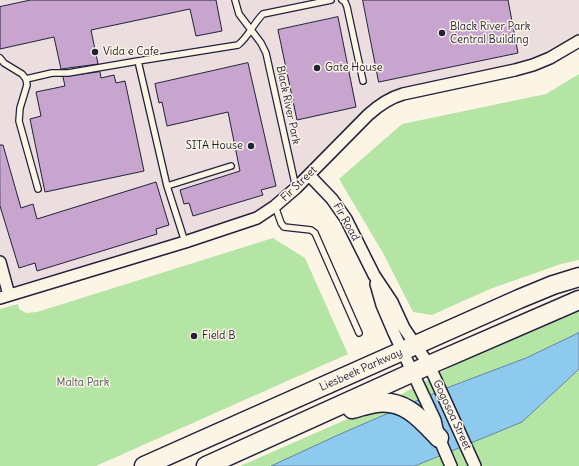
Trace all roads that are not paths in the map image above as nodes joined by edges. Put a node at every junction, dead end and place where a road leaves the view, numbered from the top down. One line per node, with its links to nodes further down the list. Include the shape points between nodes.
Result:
1 (235, 0): 4 (lane, Black River Park, via 239,14)
2 (331, 0): 4 (lane, via 263,14)
3 (342, 0): 9 (lane, via 347,6)
4 (251, 30): 7 (lane, via 245,40 238,45); 13 (lane, Black River Park, via 266,53)
5 (579, 40): 11 (street, Fir Street, via 533,65 391,98 379,105)
6 (0, 58): 8 (lane)
7 (138, 61): 8 (lane); 12 (lane)
8 (26, 79): 14 (lane, via 20,121)
9 (363, 81)
10 (231, 166): 12 (lane)
11 (309, 174): 13 (street, Fir Street); 22 (street, Fir Road, via 346,219 374,276 382,305)
12 (167, 186): 16 (lane)
13 (296, 188): 15 (street, Fir Street)
14 (38, 189)
15 (275, 206): 16 (street, Fir Street, via 257,218); 21 (lane, via 284,227 311,230 315,233)
16 (185, 242): 19 (street, Fir Street)
17 (0, 262): 19 (street)
18 (579, 277): 22 (main road, Liesbeek Parkway, via 525,296)
19 (5, 296)
20 (579, 300): 23 (main road)
21 (359, 333)
22 (409, 348): 23 (street, Fir Road); 23 (street, Fir Road); 26 (main road, Liesbeek Parkway)
23 (421, 369): 24 (main road); 25 (street, Gogosoa Street); 29 (street, Gogosoa Street)
24 (320, 415): 25 (main road, via 374,403 390,403 416,414); 27 (main road)
25 (440, 438): 28 (street, Gogosoa Street)
26 (144, 466)
27 (206, 466)
28 (451, 466)
29 (475, 466)

